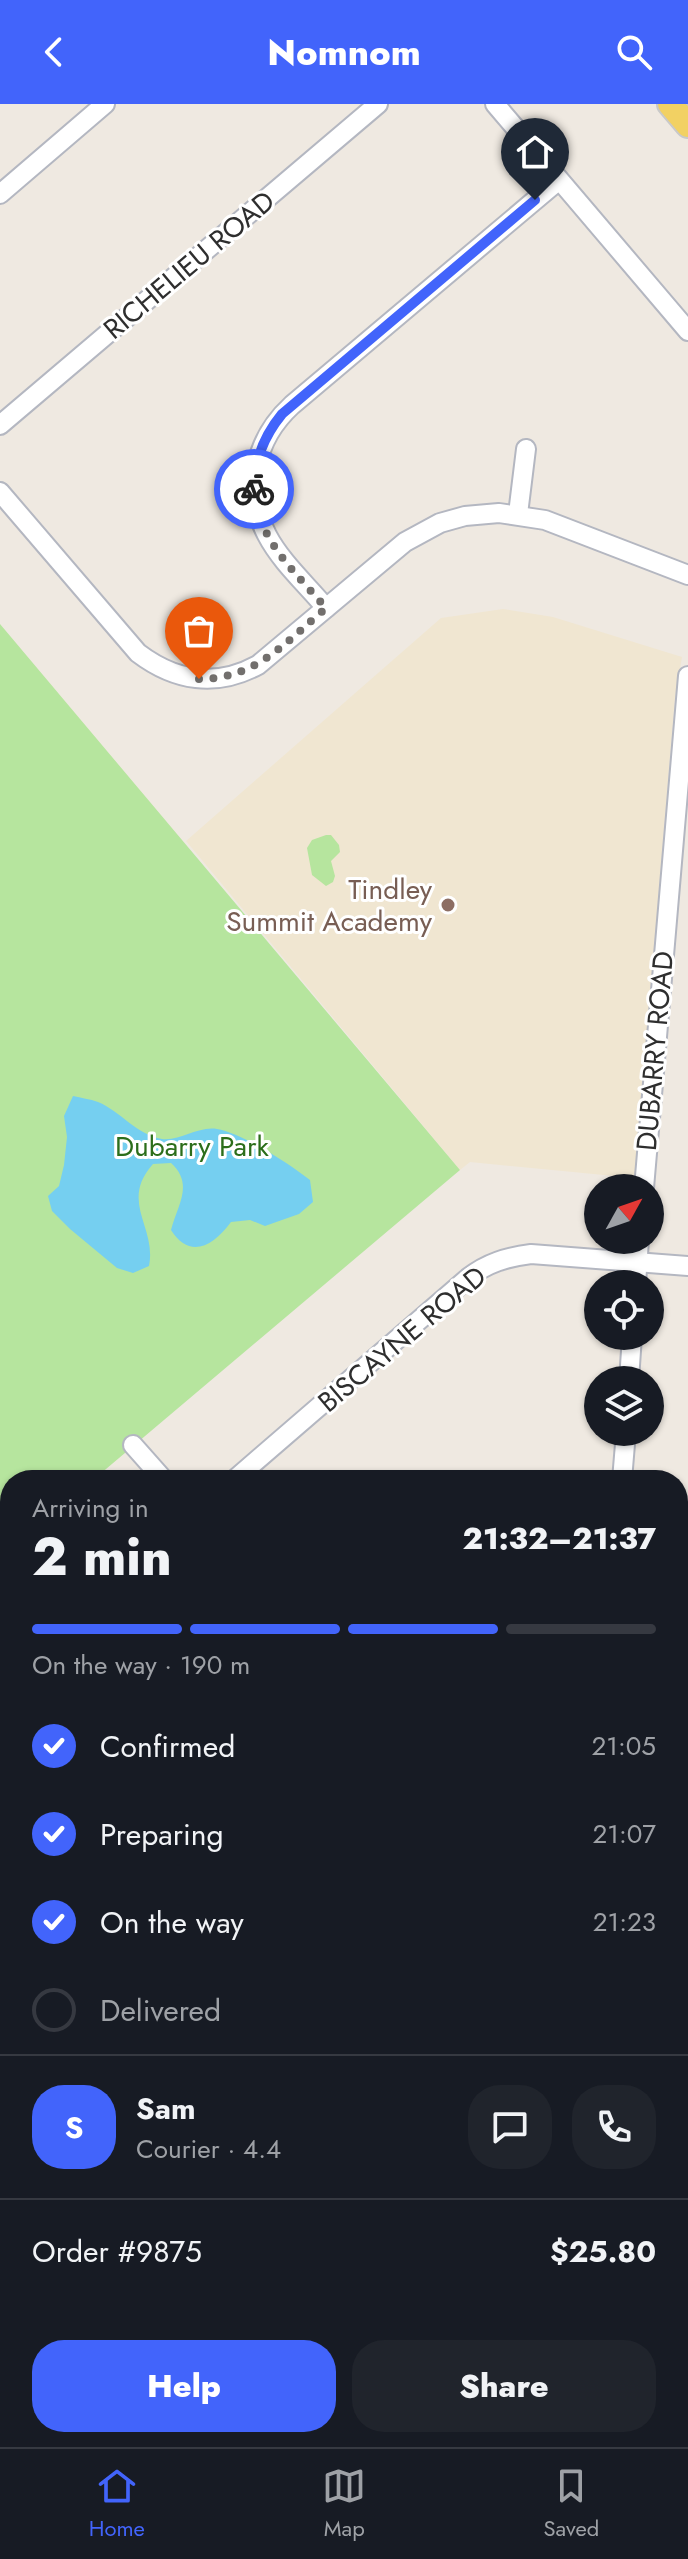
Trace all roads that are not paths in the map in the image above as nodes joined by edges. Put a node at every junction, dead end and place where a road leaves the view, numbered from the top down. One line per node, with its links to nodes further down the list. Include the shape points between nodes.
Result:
1 (105, 104): 7 (street)
2 (378, 104): 9 (street, RICHELIEU ROAD)
3 (495, 104): 6 (street)
4 (670, 104): 5 (main road)
5 (688, 125)
6 (559, 180): 8 (street); 14 (street, via 292,405 267,436 254,479 259,519 275,548)
7 (0, 194)
8 (688, 331)
9 (0, 425)
10 (526, 449): 12 (street)
11 (0, 492): 14 (street, via 138,653 179,676 219,679 246,671)
12 (518, 514): 13 (street); 14 (street, via 479,514 428,528)
13 (688, 575)
14 (326, 608)
15 (688, 676): 16 (street, DUBARRY ROAD)
16 (645, 1174)
17 (638, 1254): 18 (street)
18 (637, 1262): 19 (street, BISCAYNE ROAD); 20 (street); 24 (street, BISCAYNE ROAD, via 531,1254 485,1267)
19 (688, 1266)
20 (637, 1270)
21 (133, 1445): 23 (street)
22 (625, 1446): 25 (street)
23 (155, 1470)
24 (246, 1470)
25 (623, 1470)

